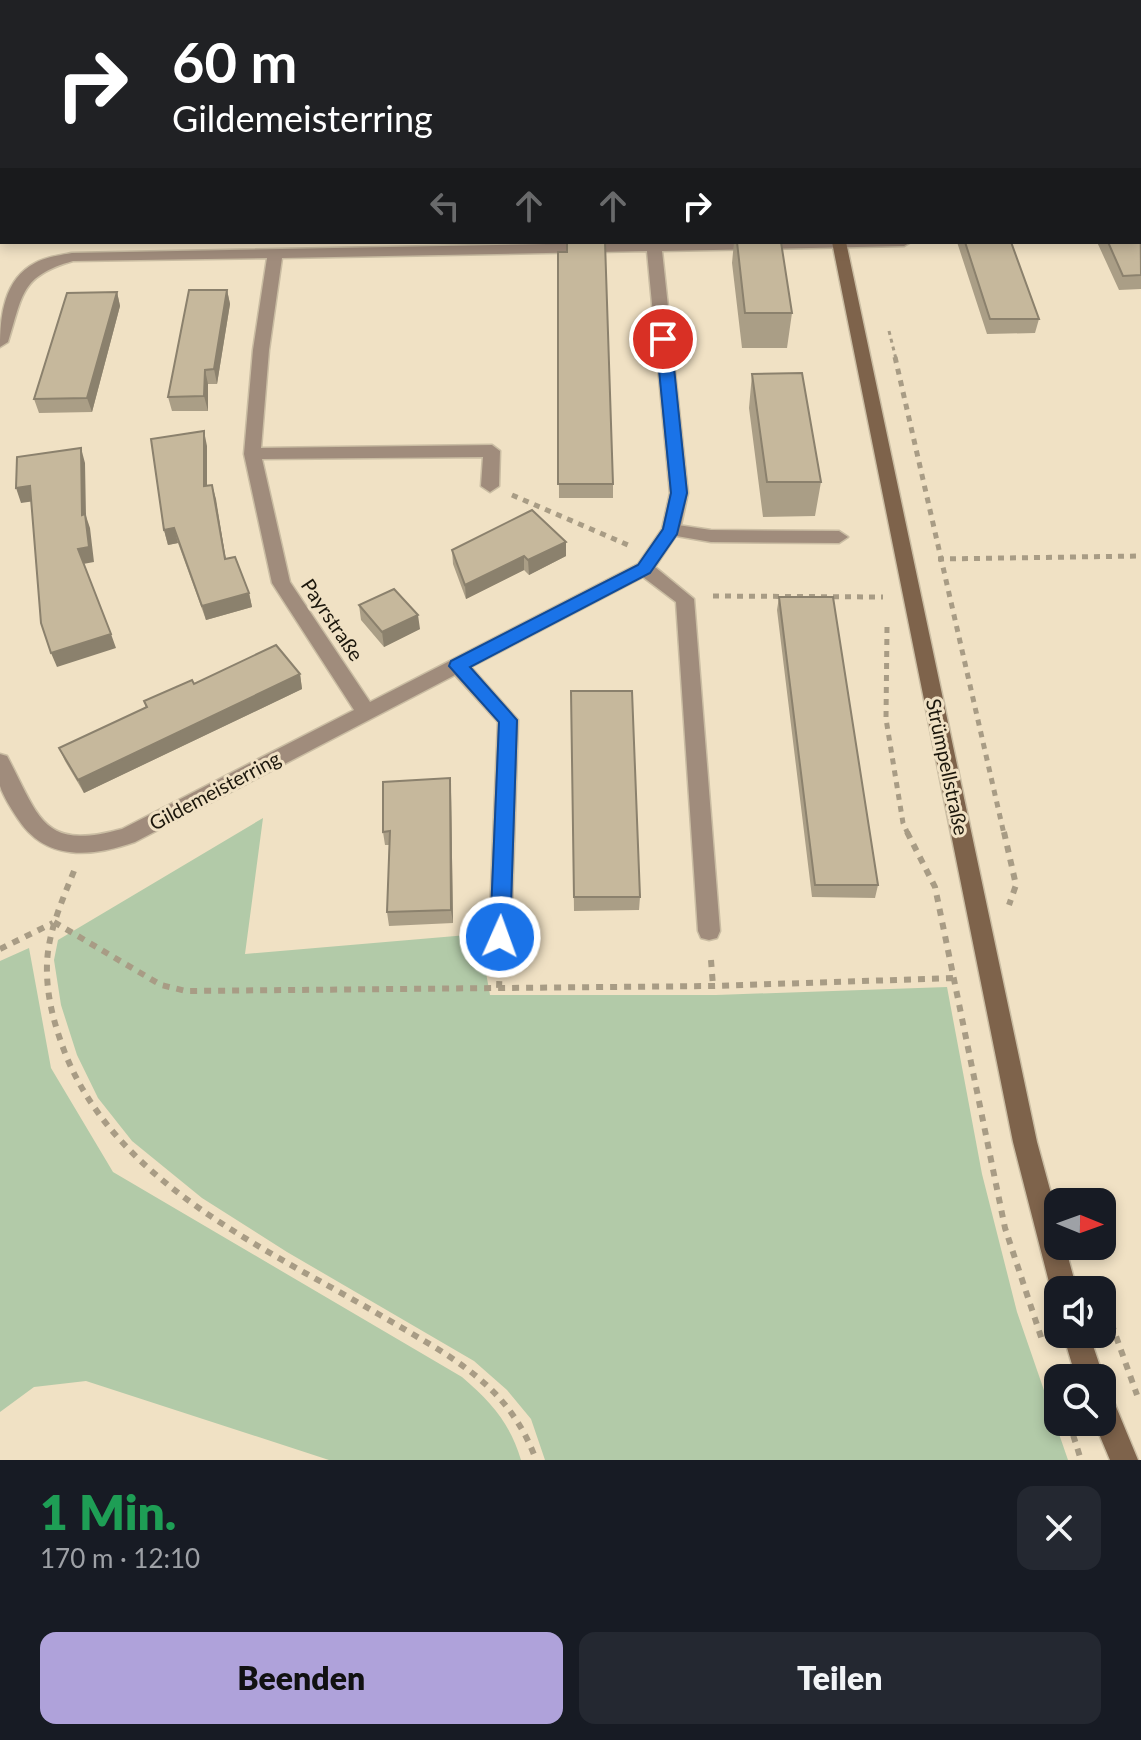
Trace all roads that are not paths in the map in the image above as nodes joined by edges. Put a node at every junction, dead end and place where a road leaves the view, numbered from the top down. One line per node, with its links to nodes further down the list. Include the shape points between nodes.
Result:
1 (746, 244): 3 (street)
2 (839, 244): 16 (street, Strümpellstraße, via 1025,1142)
3 (654, 246): 4 (street); 8 (street, Gildemeisterring, via 679,493)
4 (275, 252): 5 (street, via 72,257 40,266 19,285); 6 (street, Payrstraße)
5 (0, 342)
6 (252, 454): 7 (street, via 492,451); 12 (street, Payrstraße, via 281,583)
7 (490, 486)
8 (671, 530): 9 (street, via 711,536); 10 (street, Gildemeisterring)
9 (839, 537)
10 (644, 569): 11 (street, Gildemeisterring); 14 (street, via 685,599)
11 (458, 666): 12 (street, Gildemeisterring); 15 (street, via 508,720)
12 (366, 712): 13 (street, Gildemeisterring, via 102,845 55,843 35,829)
13 (0, 762)
14 (709, 931)
15 (500, 937)
16 (1060, 1276)
17 (1114, 1436): 18 (street)
18 (1124, 1460)

